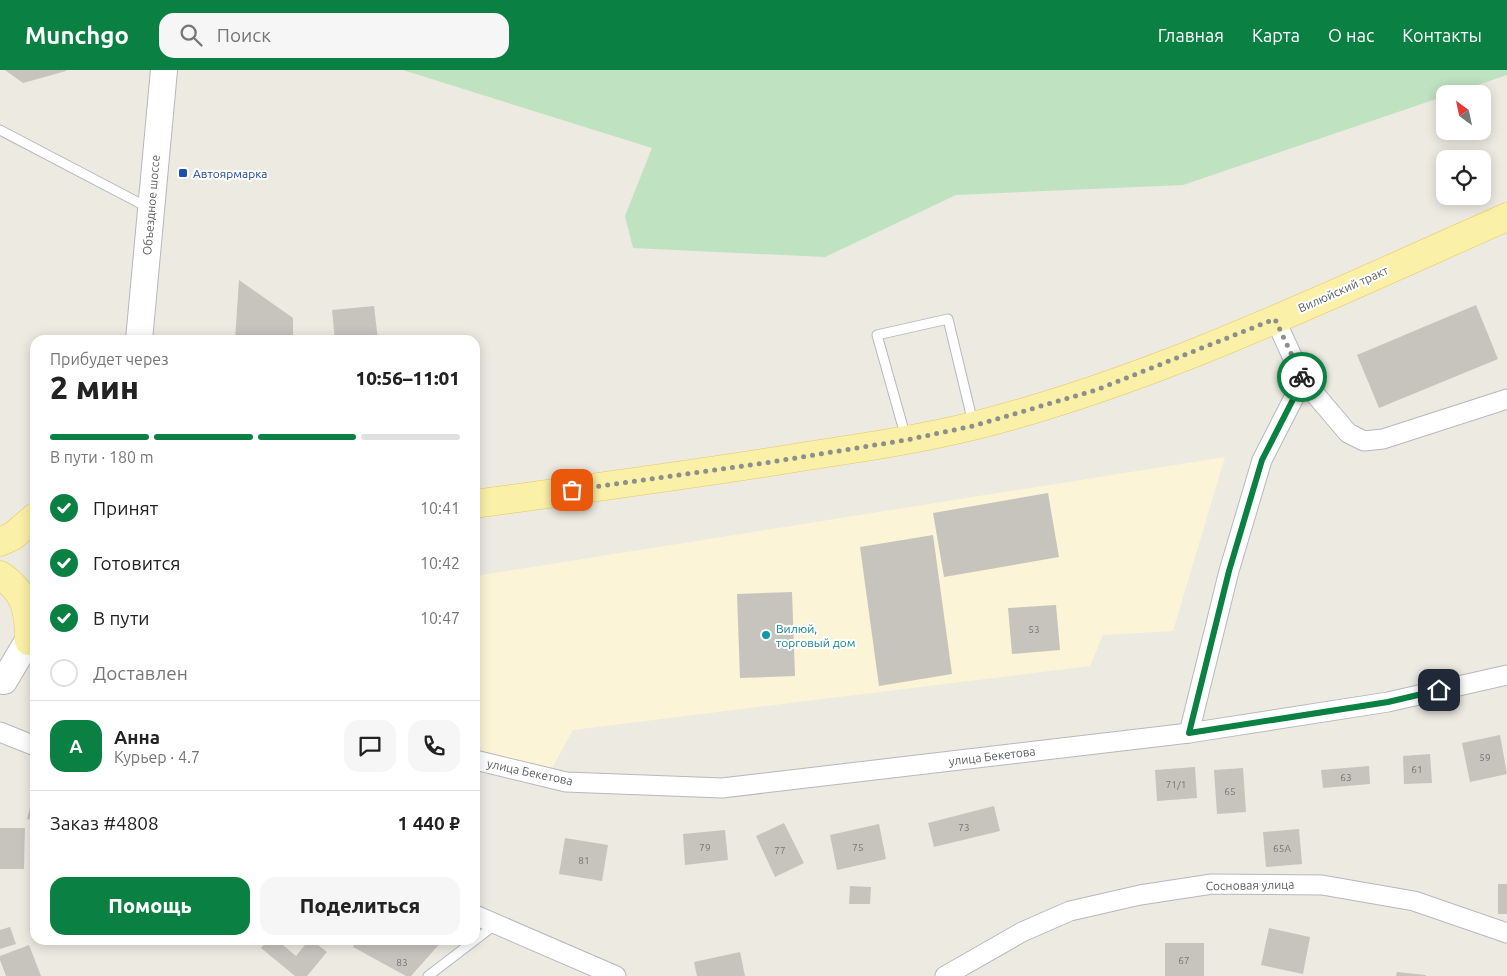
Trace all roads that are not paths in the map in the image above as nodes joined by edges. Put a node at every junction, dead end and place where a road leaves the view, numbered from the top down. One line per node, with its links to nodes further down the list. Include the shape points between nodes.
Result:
1 (164, 70): 3 (main road, Объездное шоссе)
2 (0, 130): 3 (lane)
3 (150, 209): 6 (main road, Объездное шоссе)
4 (1507, 217): 5 (main road, Вилюйский тракт)
5 (1275, 319): 7 (street); 9 (main road, Вилюйский тракт, via 1096,390)
6 (139, 335)
7 (1303, 380): 8 (street, via 1348,433 1364,441 1383,439); 22 (street, via 1262,460 1229,571)
8 (1507, 399)
9 (973, 426): 10 (main road, Вилюйский тракт); 10 (lane, via 948,319 876,335)
10 (906, 440): 11 (main road, Вилюйский тракт)
11 (480, 503)
12 (30, 521): 13 (main road)
13 (0, 542)
14 (0, 568): 16 (main road)
15 (0, 575): 17 (main road, via 22,598)
16 (30, 578)
17 (30, 628)
18 (30, 647): 20 (main road)
19 (1507, 675): 22 (street, улица Бекетова, via 1388,702)
20 (2, 683)
21 (0, 732): 23 (street)
22 (1189, 733): 24 (street, улица Бекетова, via 722,788 566,782)
23 (30, 744)
24 (480, 761)
25 (480, 917): 26 (street)
26 (497, 924): 28 (lane); 31 (street)
27 (1507, 932): 32 (street, Сосновая улица, via 1414,902 1322,885 1212,884 1140,895 1070,911 1022,932)
28 (480, 937)
29 (469, 945): 30 (lane)
30 (428, 976)
31 (616, 976)
32 (945, 976)

